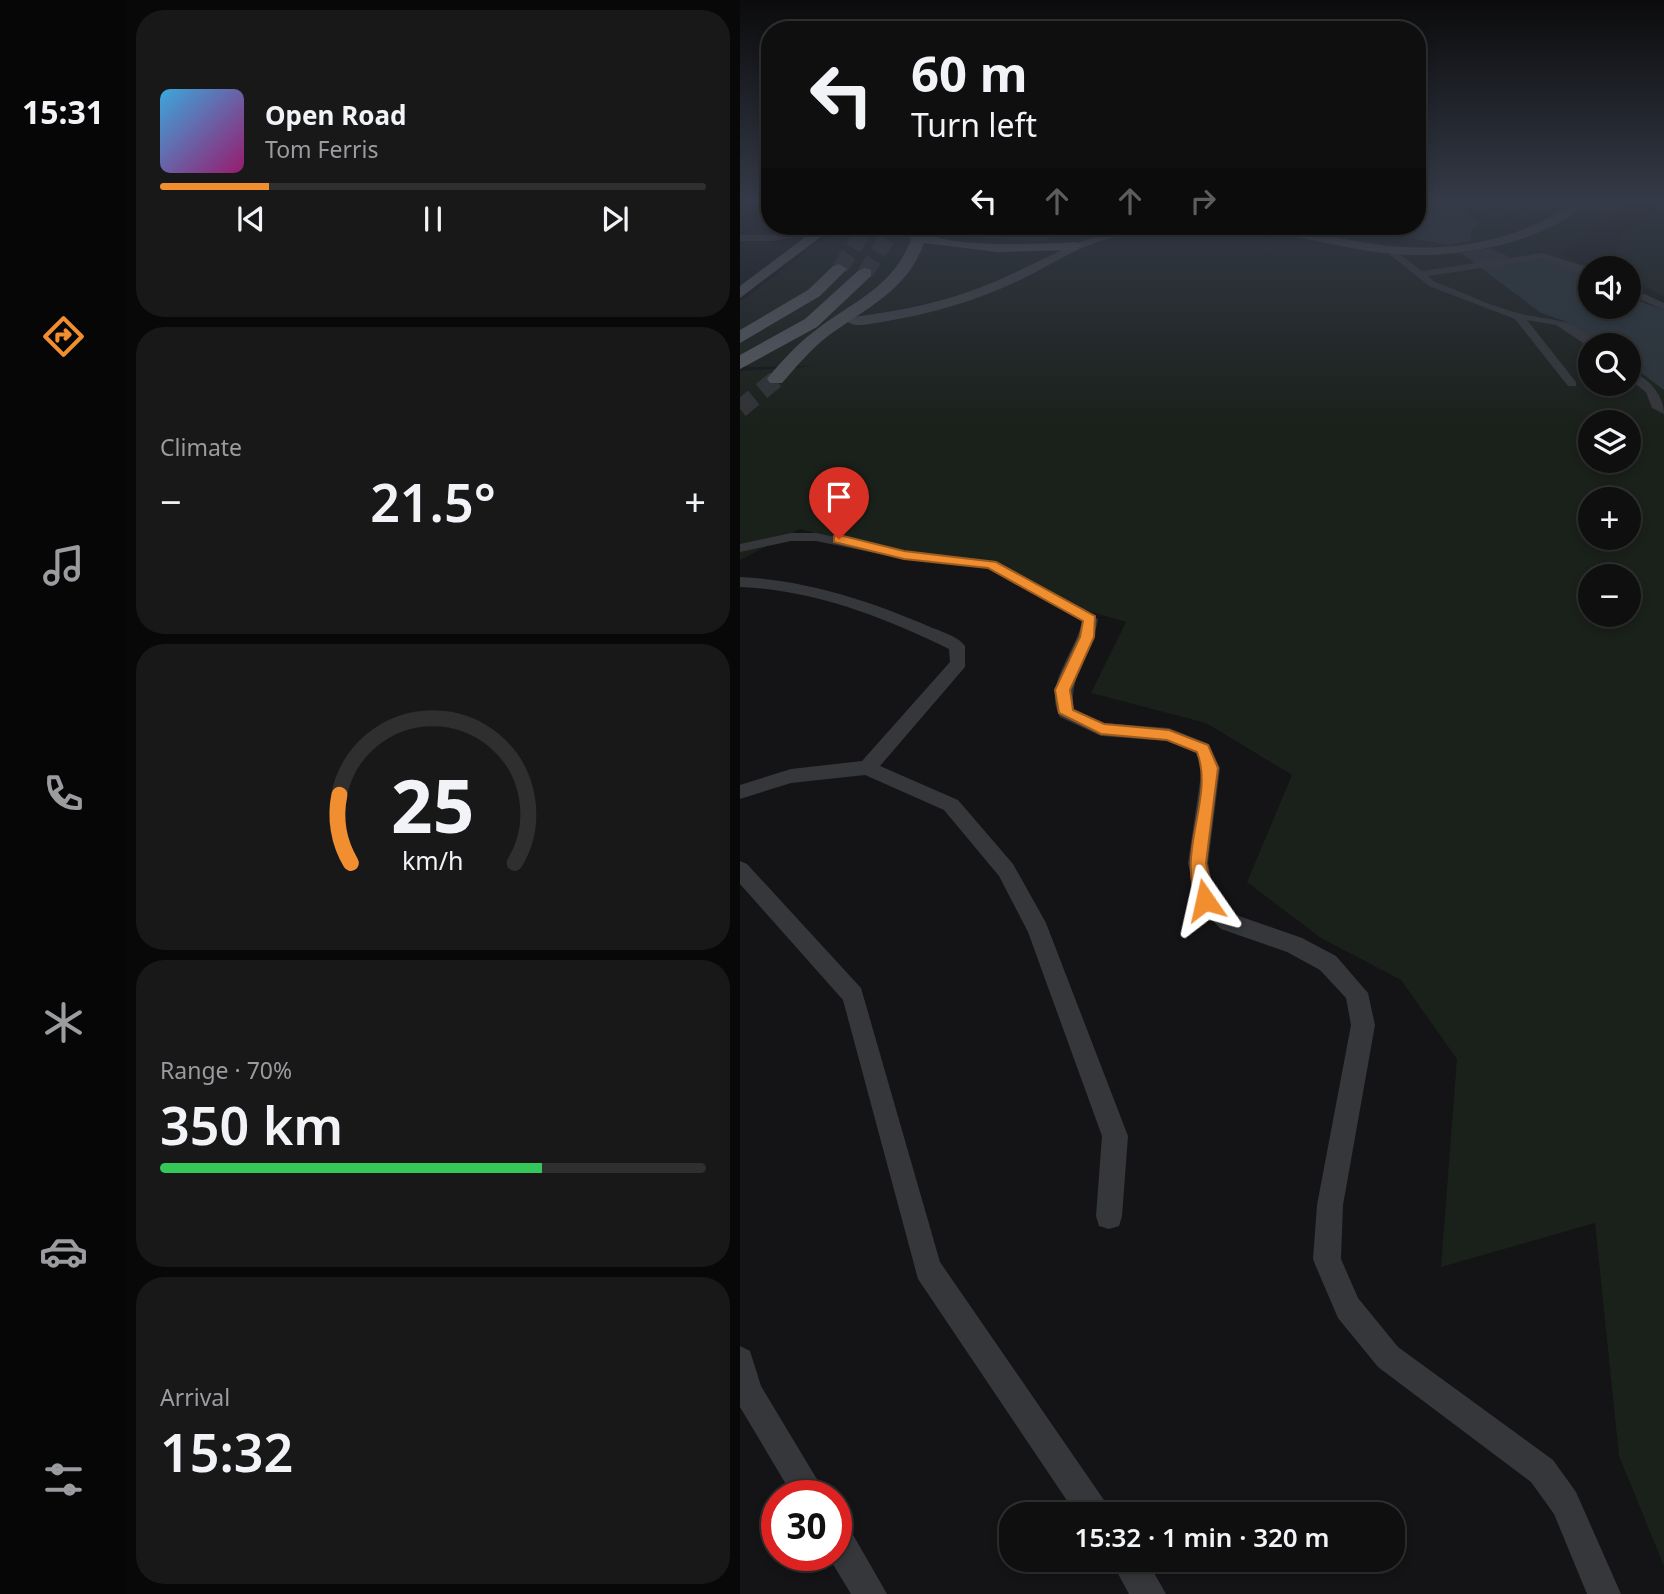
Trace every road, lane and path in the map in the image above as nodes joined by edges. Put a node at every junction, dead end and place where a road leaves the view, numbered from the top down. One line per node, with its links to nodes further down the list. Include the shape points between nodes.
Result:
1 (762, 276): 8 (main road)
2 (828, 276): 13 (highway)
3 (831, 276): 15 (highway, via 814,293)
4 (862, 276): 16 (highway, via 811,323)
5 (900, 276): 17 (main road, via 883,294 808,343)
6 (1019, 276): 12 (main road, via 897,317)
7 (1423, 276): 11 (street)
8 (740, 293)
9 (1641, 296): 10 (street)
10 (1664, 307)
11 (1519, 317): 14 (street, via 1558,321); 19 (street)
12 (854, 321)
13 (740, 329)
14 (1579, 333)
15 (740, 338)
16 (740, 363)
17 (776, 379)
18 (1641, 382): 20 (street)
19 (1572, 384)
20 (1664, 410)
21 (740, 548): 34 (street, via 791,537 816,537 904,555 991,564 1090,619 1087,637 1062,690 1066,713 1101,729 1169,735 1203,749 1211,768 1198,863 1205,900 1229,922 1294,945 1328,963 1357,993 1363,1025 1330,1205 1326,1259 1348,1308 1388,1357 1542,1471 1565,1503)
22 (740, 582): 23 (street, via 802,589 921,628 957,646 959,663)
23 (867, 768): 24 (street, via 791,776); 26 (street, via 951,805 1006,870 1038,930 1115,1136)
24 (740, 792)
25 (740, 870): 29 (street, via 853,995 928,1269)
26 (1109, 1216)
27 (740, 1361): 28 (street, via 748,1392)
28 (801, 1480)
29 (1087, 1502)
30 (852, 1564): 32 (street)
31 (1135, 1572): 33 (street)
32 (870, 1594)
33 (1149, 1594)
34 (1604, 1594)

